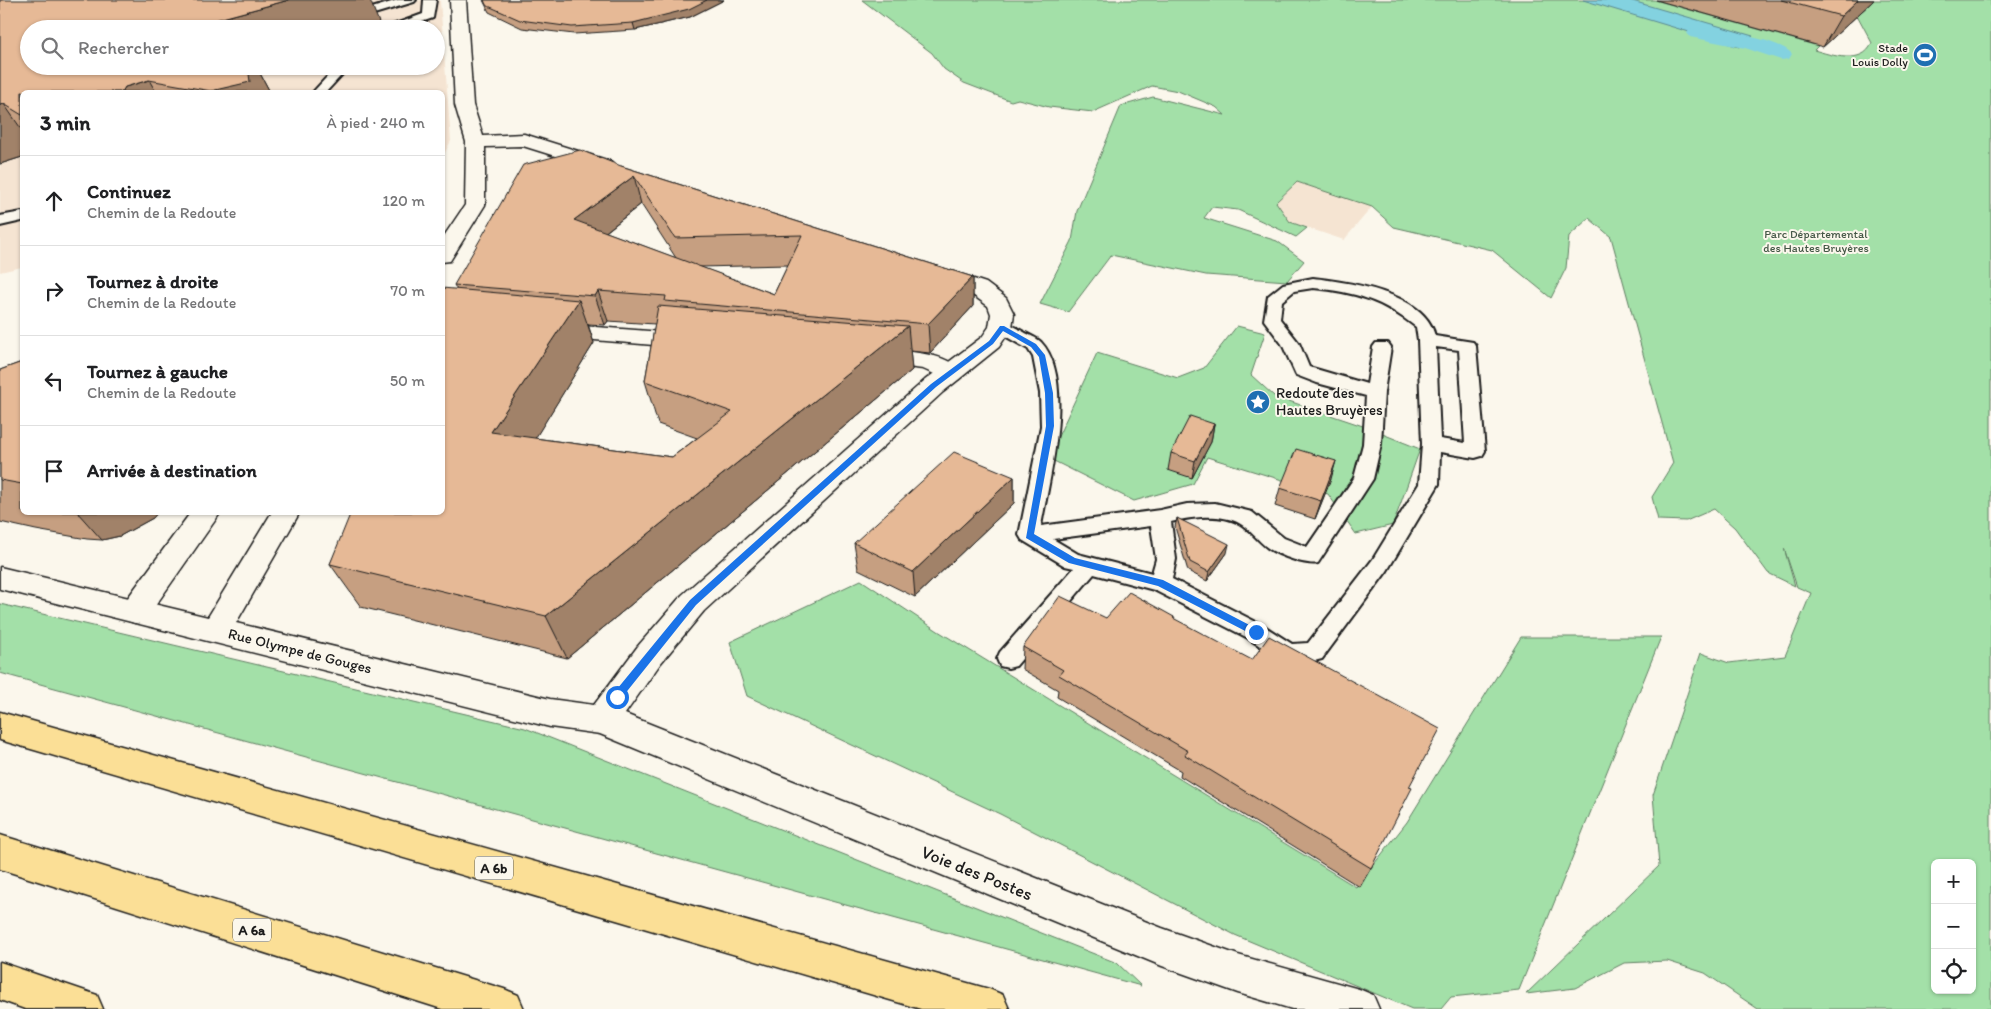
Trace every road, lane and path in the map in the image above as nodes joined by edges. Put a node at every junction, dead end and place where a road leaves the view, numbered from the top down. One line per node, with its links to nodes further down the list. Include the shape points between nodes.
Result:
1 (411, 0): 4 (lane); 5 (lane)
2 (430, 0): 6 (lane, via 429,16)
3 (458, 0): 9 (street, via 464,105)
4 (341, 20)
5 (411, 20)
6 (417, 20)
7 (335, 75): 8 (lane)
8 (321, 90)
9 (475, 142): 10 (street, via 524,140); 13 (street, via 475,205)
10 (622, 171)
11 (20, 217): 12 (lane)
12 (0, 221)
13 (445, 251)
14 (916, 267): 15 (street, via 991,294 1003,315)
15 (1002, 327): 21 (street, via 991,342); 27 (lane, via 1034,345 1042,357 1049,393 1050,426)
16 (532, 329): 18 (street)
17 (1427, 340): 22 (lane, via 1424,325 1378,295 1313,283 1288,287 1274,299 1272,320 1290,343 1302,371); 23 (lane); 23 (lane, via 1467,346 1475,451)
18 (708, 343)
19 (1382, 347): 22 (lane)
20 (856, 355): 21 (street, via 928,362)
21 (950, 373): 34 (street, via 693,603)
22 (1375, 392): 26 (lane, via 1372,444 1363,479 1311,557 1277,544 1246,517 1215,510 1187,511)
23 (1431, 444): 30 (lane, via 1429,484 1380,565 1314,652 1289,653 1256,632)
24 (205, 515): 31 (street)
25 (284, 515): 32 (street)
26 (1160, 517): 27 (lane); 30 (lane, via 1166,559)
27 (1029, 535): 28 (lane, via 1072,560)
28 (1090, 564): 30 (lane); 33 (lane)
29 (0, 578): 31 (street, Rue Olympe de Gouges)
30 (1160, 583)
31 (135, 611): 32 (street, Rue Olympe de Gouges)
32 (216, 630): 34 (street, Rue Olympe de Gouges, via 550,713)
33 (1008, 658)
34 (602, 720): 41 (street, Voie des Postes, via 1162,947 1238,974)
35 (0, 726): 40 (highway, A 6b)
36 (0, 852): 39 (highway, A 6a)
37 (0, 981): 38 (highway)
38 (83, 1009)
39 (504, 1009)
40 (989, 1009)
41 (1359, 1009)

